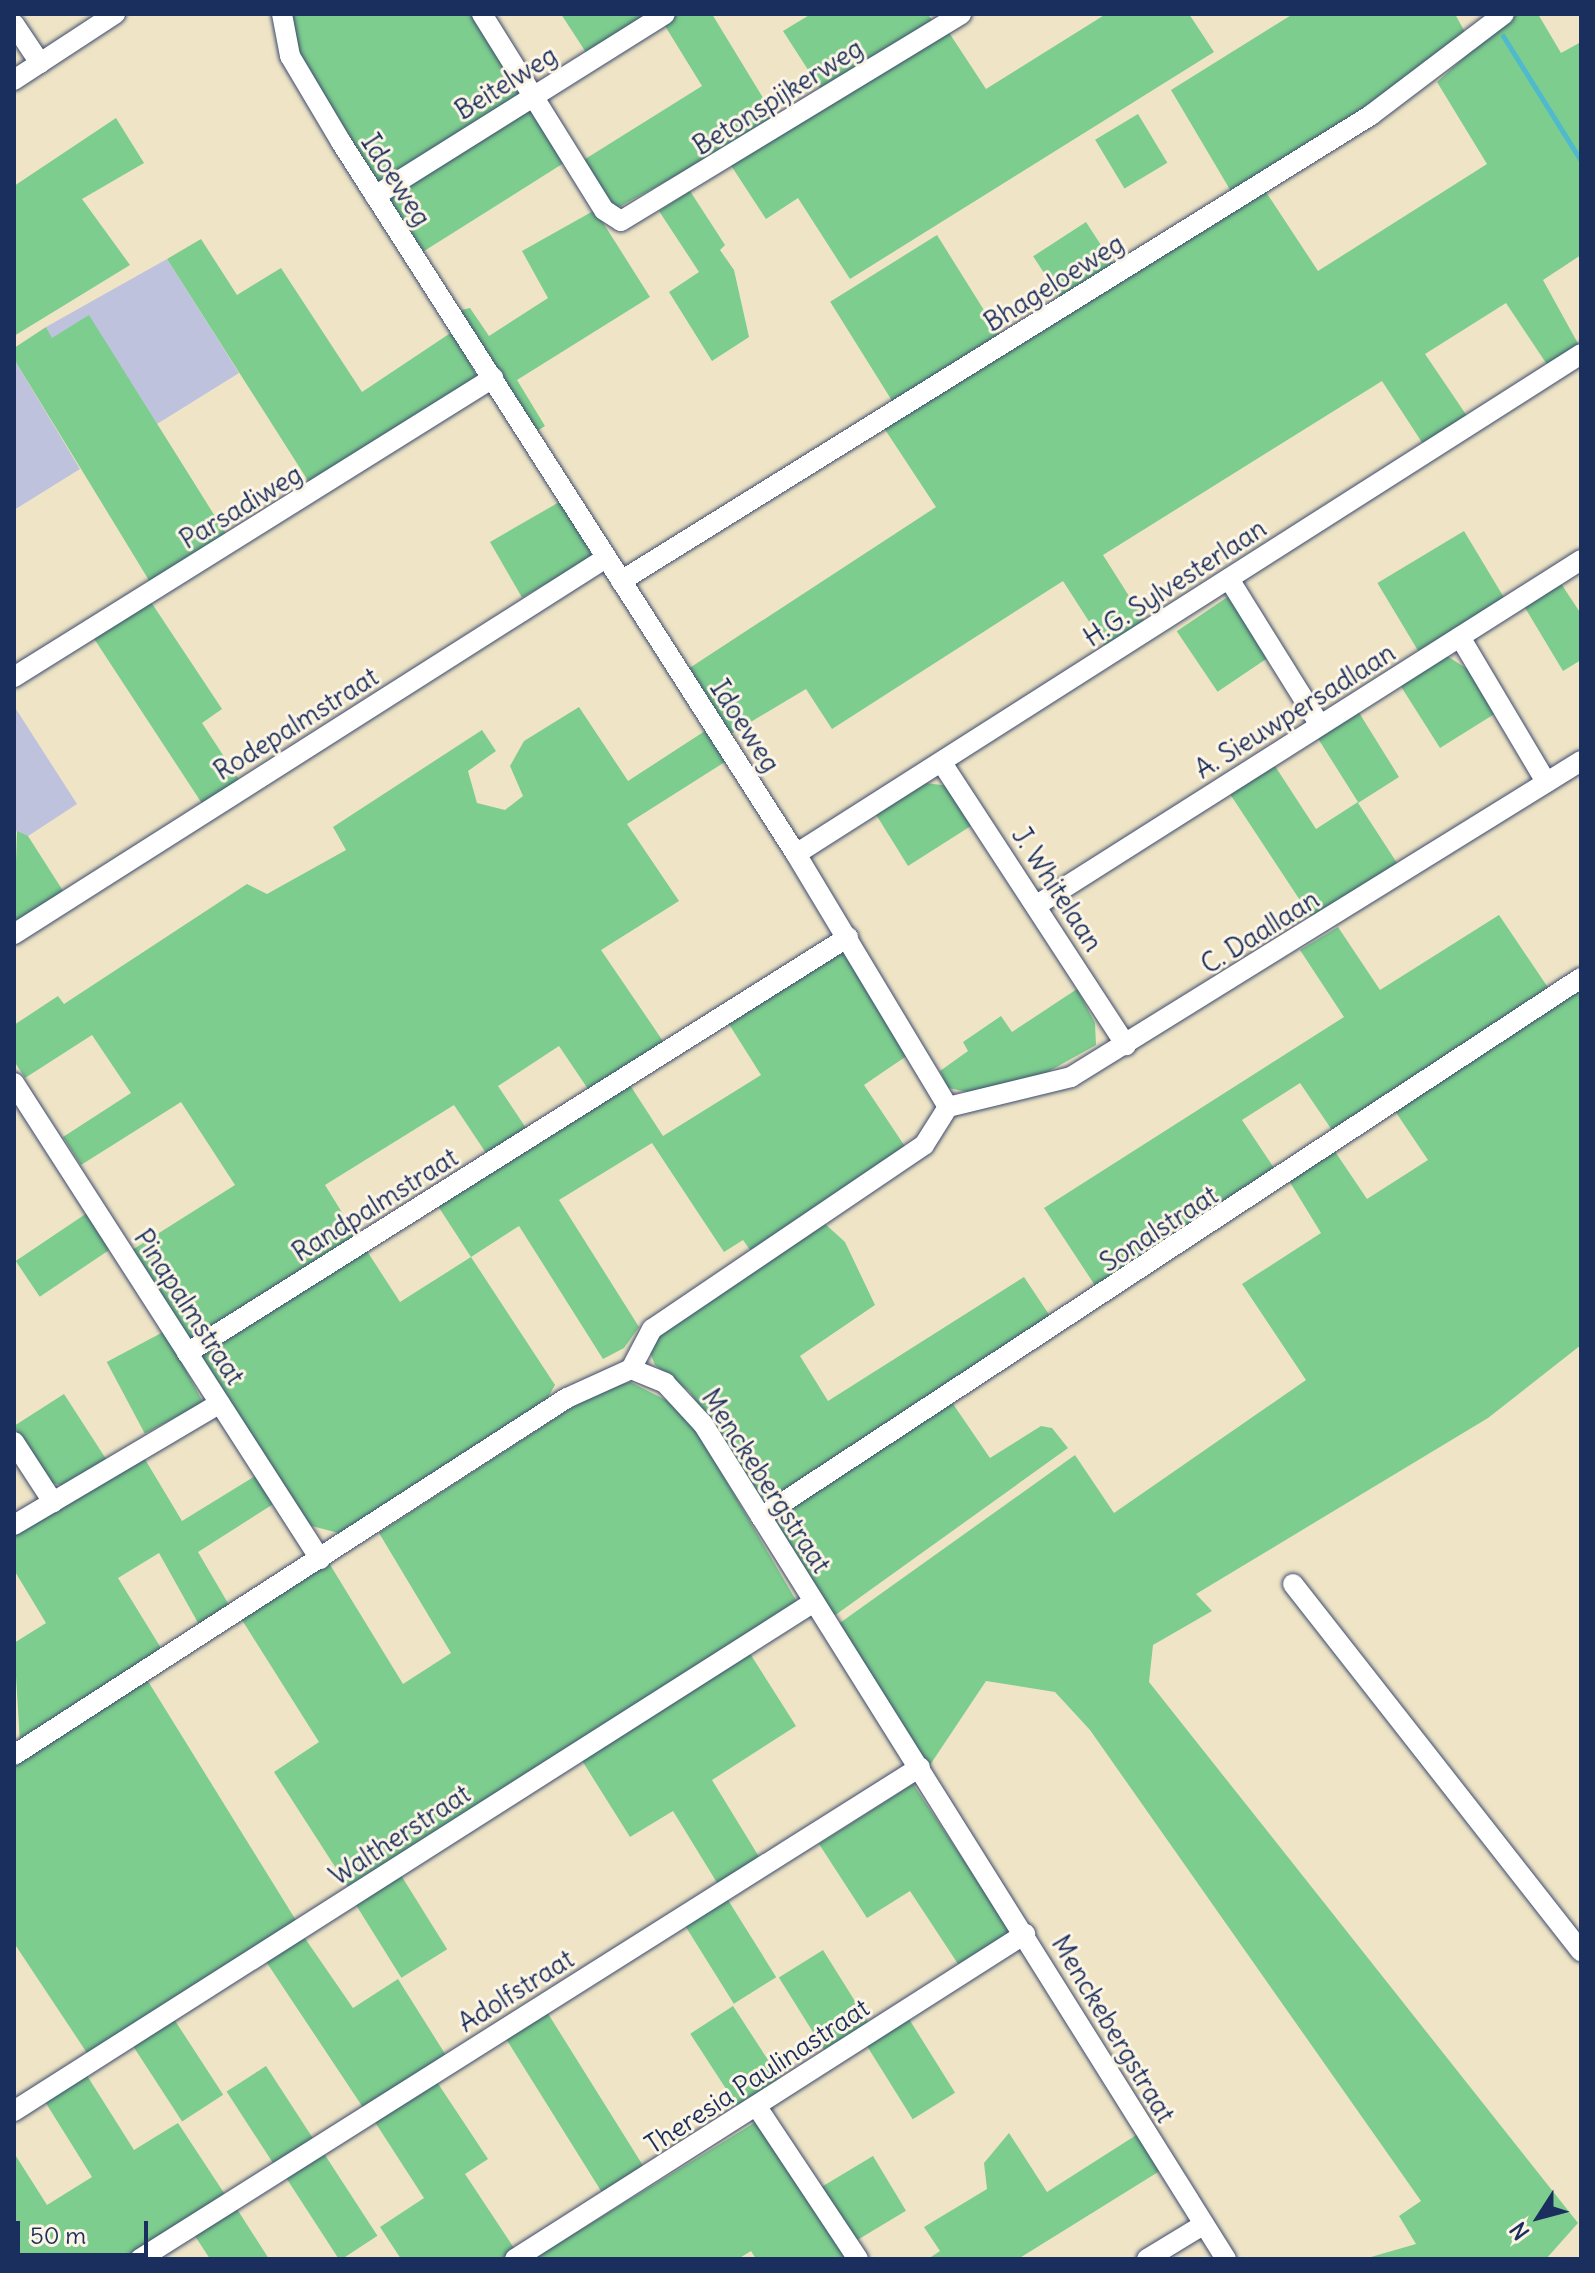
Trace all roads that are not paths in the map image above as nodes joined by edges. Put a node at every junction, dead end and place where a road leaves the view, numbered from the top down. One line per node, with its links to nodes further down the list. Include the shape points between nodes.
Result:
1 (115, 14): 8 (street)
2 (482, 14): 10 (street)
3 (665, 14): 10 (street, Beitelweg)
4 (961, 14): 10 (street, Betonspijkerweg, via 621,221 604,210)
5 (1504, 14): 17 (street, Bhageloeweg, via 1371,115)
6 (276, 16): 11 (street, Idoeweg, via 290,56)
7 (14, 24): 8 (street)
8 (40, 63): 9 (street)
9 (14, 80)
10 (534, 95): 11 (street, Beitelweg)
11 (375, 196): 13 (street, Idoeweg)
12 (1581, 354): 16 (street, H.G. Sylvesterlaan)
13 (493, 378): 14 (street, Idoeweg); 19 (street, Parsadiweg)
14 (606, 558): 17 (street, Idoeweg); 26 (street, Rodepalmstraat)
15 (1581, 560): 18 (street, A. Sieuwpersadlaan)
16 (1229, 579): 20 (street); 22 (street, H.G. Sylvesterlaan)
17 (621, 581): 24 (street, Idoeweg)
18 (1460, 637): 20 (street, A. Sieuwpersadlaan); 23 (street)
19 (14, 677)
20 (1320, 725): 25 (street, A. Sieuwpersadlaan)
21 (1581, 761): 23 (street, C. Daallaan)
22 (942, 763): 24 (street, H.G. Sylvesterlaan); 25 (street, J. Whitelaan)
23 (1546, 782): 29 (street, C. Daallaan)
24 (796, 854): 27 (street, Idoeweg)
25 (1037, 905): 29 (street, J. Whitelaan)
26 (14, 934)
27 (848, 937): 31 (street, Idoeweg); 32 (street, Randpalmstraat)
28 (1581, 978): 37 (street, Sonalstraat)
29 (1126, 1045): 31 (street, C. Daallaan, via 1071,1077)
30 (14, 1083): 32 (street, Pinapalmstraat)
31 (948, 1107): 33 (street, via 924,1145 652,1329)
32 (187, 1353): 34 (street, Pinapalmstraat)
33 (631, 1369): 37 (street, Menckebergstraat, via 665,1383 686,1403); 39 (street, via 567,1398)
34 (220, 1403): 36 (street); 39 (street, Pinapalmstraat)
35 (14, 1442): 36 (street)
36 (53, 1502): 38 (street)
37 (761, 1517): 41 (street, Menckebergstraat)
38 (14, 1525)
39 (320, 1559): 42 (street)
40 (1293, 1584): 45 (street)
41 (814, 1602): 43 (street, Menckebergstraat); 47 (street, Waltherstraat)
42 (14, 1755)
43 (920, 1767): 44 (street, Menckebergstraat); 49 (street, Adolfstraat)
44 (1025, 1934): 46 (street, Theresia Paulinastraat); 48 (street, Menckebergstraat)
45 (1581, 1951)
46 (757, 2107): 50 (street, Theresia Paulinastraat); 51 (street)
47 (14, 2111)
48 (1203, 2225): 52 (street); 53 (street, Menckebergstraat)
49 (140, 2259)
50 (515, 2259)
51 (858, 2259)
52 (1147, 2259)
53 (1226, 2259)

